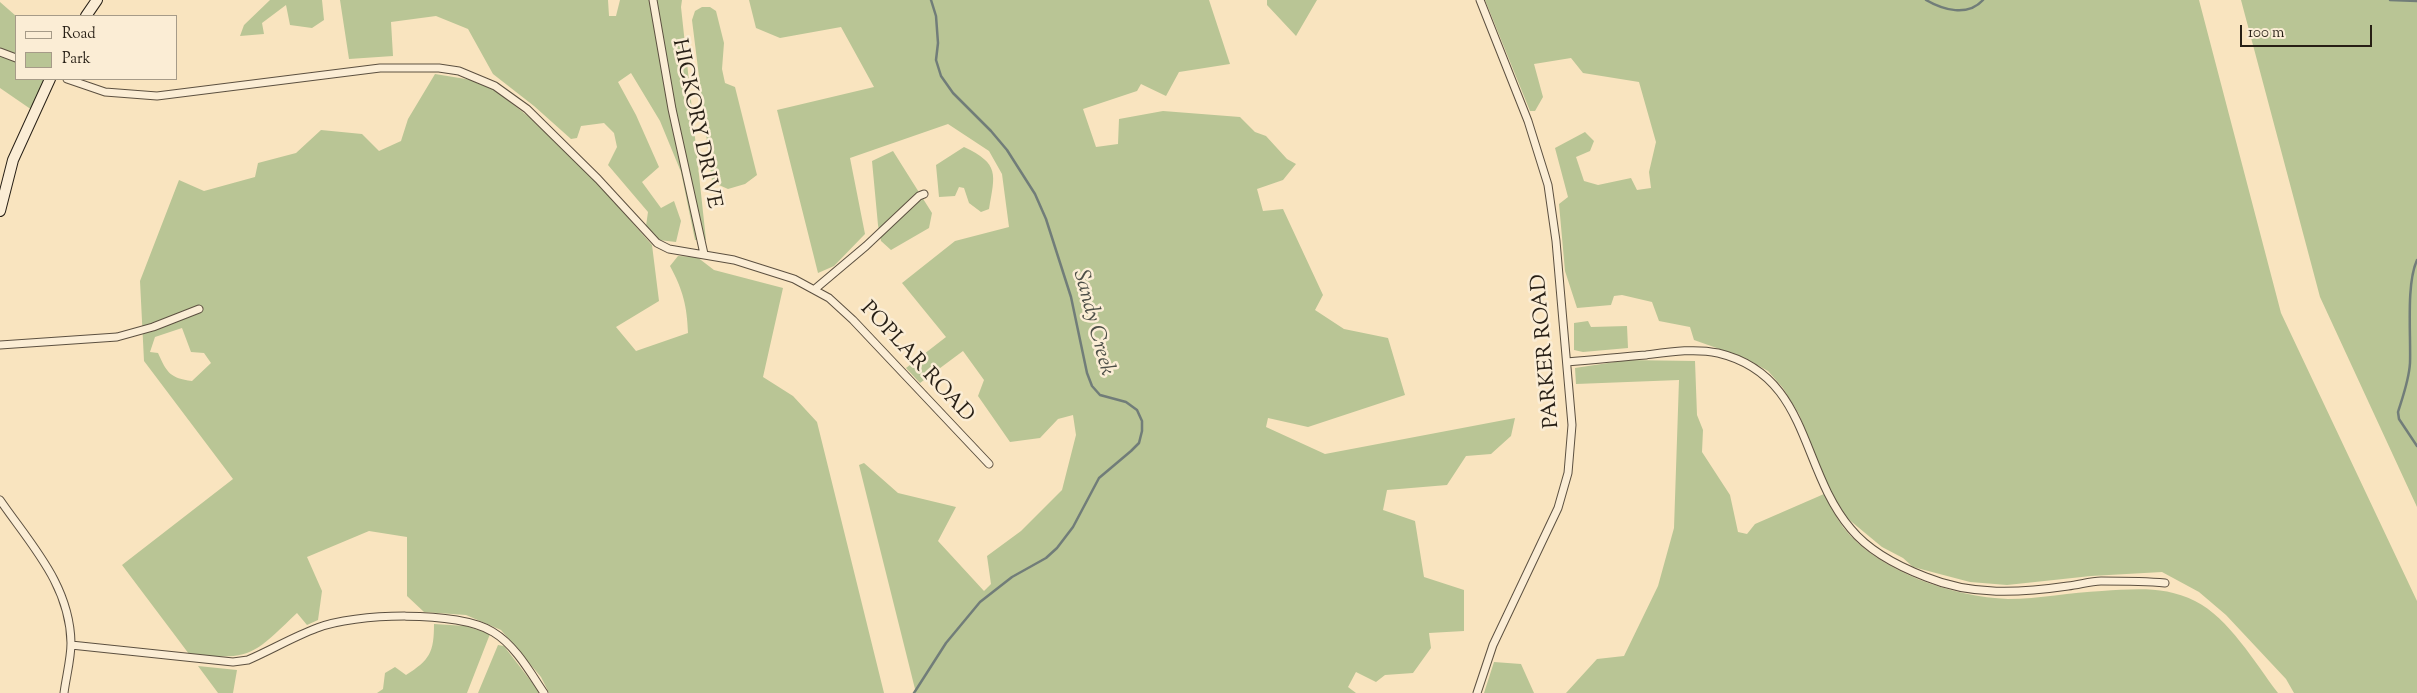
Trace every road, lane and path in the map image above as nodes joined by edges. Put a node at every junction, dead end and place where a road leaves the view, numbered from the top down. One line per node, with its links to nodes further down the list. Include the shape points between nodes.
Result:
1 (97, 0): 4 (main road)
2 (653, 0): 11 (street, HICKORY DRIVE, via 672,109)
3 (1480, 0): 15 (street, PARKER ROAD, via 1525,112 1548,185 1556,233)
4 (87, 15)
5 (0, 52): 6 (street)
6 (15, 58)
7 (50, 80): 10 (main road, via 13,160)
8 (70, 80): 11 (street, POPLAR ROAD, via 105,92 157,96 380,68 439,68 478,77 527,109 654,240 669,249)
9 (924, 194): 12 (street)
10 (0, 212)
11 (704, 254): 12 (street, POPLAR ROAD, via 734,260)
12 (815, 289): 16 (street, POPLAR ROAD, via 853,320)
13 (199, 309): 14 (street, via 117,337)
14 (0, 345)
15 (1567, 362): 18 (street, via 1702,351 1736,359 1756,370 1779,389 1794,414 1830,499 1852,530 1882,554 1927,578 1991,592 2101,581); 22 (street, PARKER ROAD, via 1572,444 1564,489 1493,645)
16 (989, 464)
17 (0, 500): 19 (street, via 55,580 66,607)
18 (2165, 582)
19 (71, 645): 20 (street); 21 (street, via 233,662 248,660 331,623 368,618 435,618 482,626 492,631 508,644)
20 (64, 693)
21 (544, 693)
22 (1477, 693)

